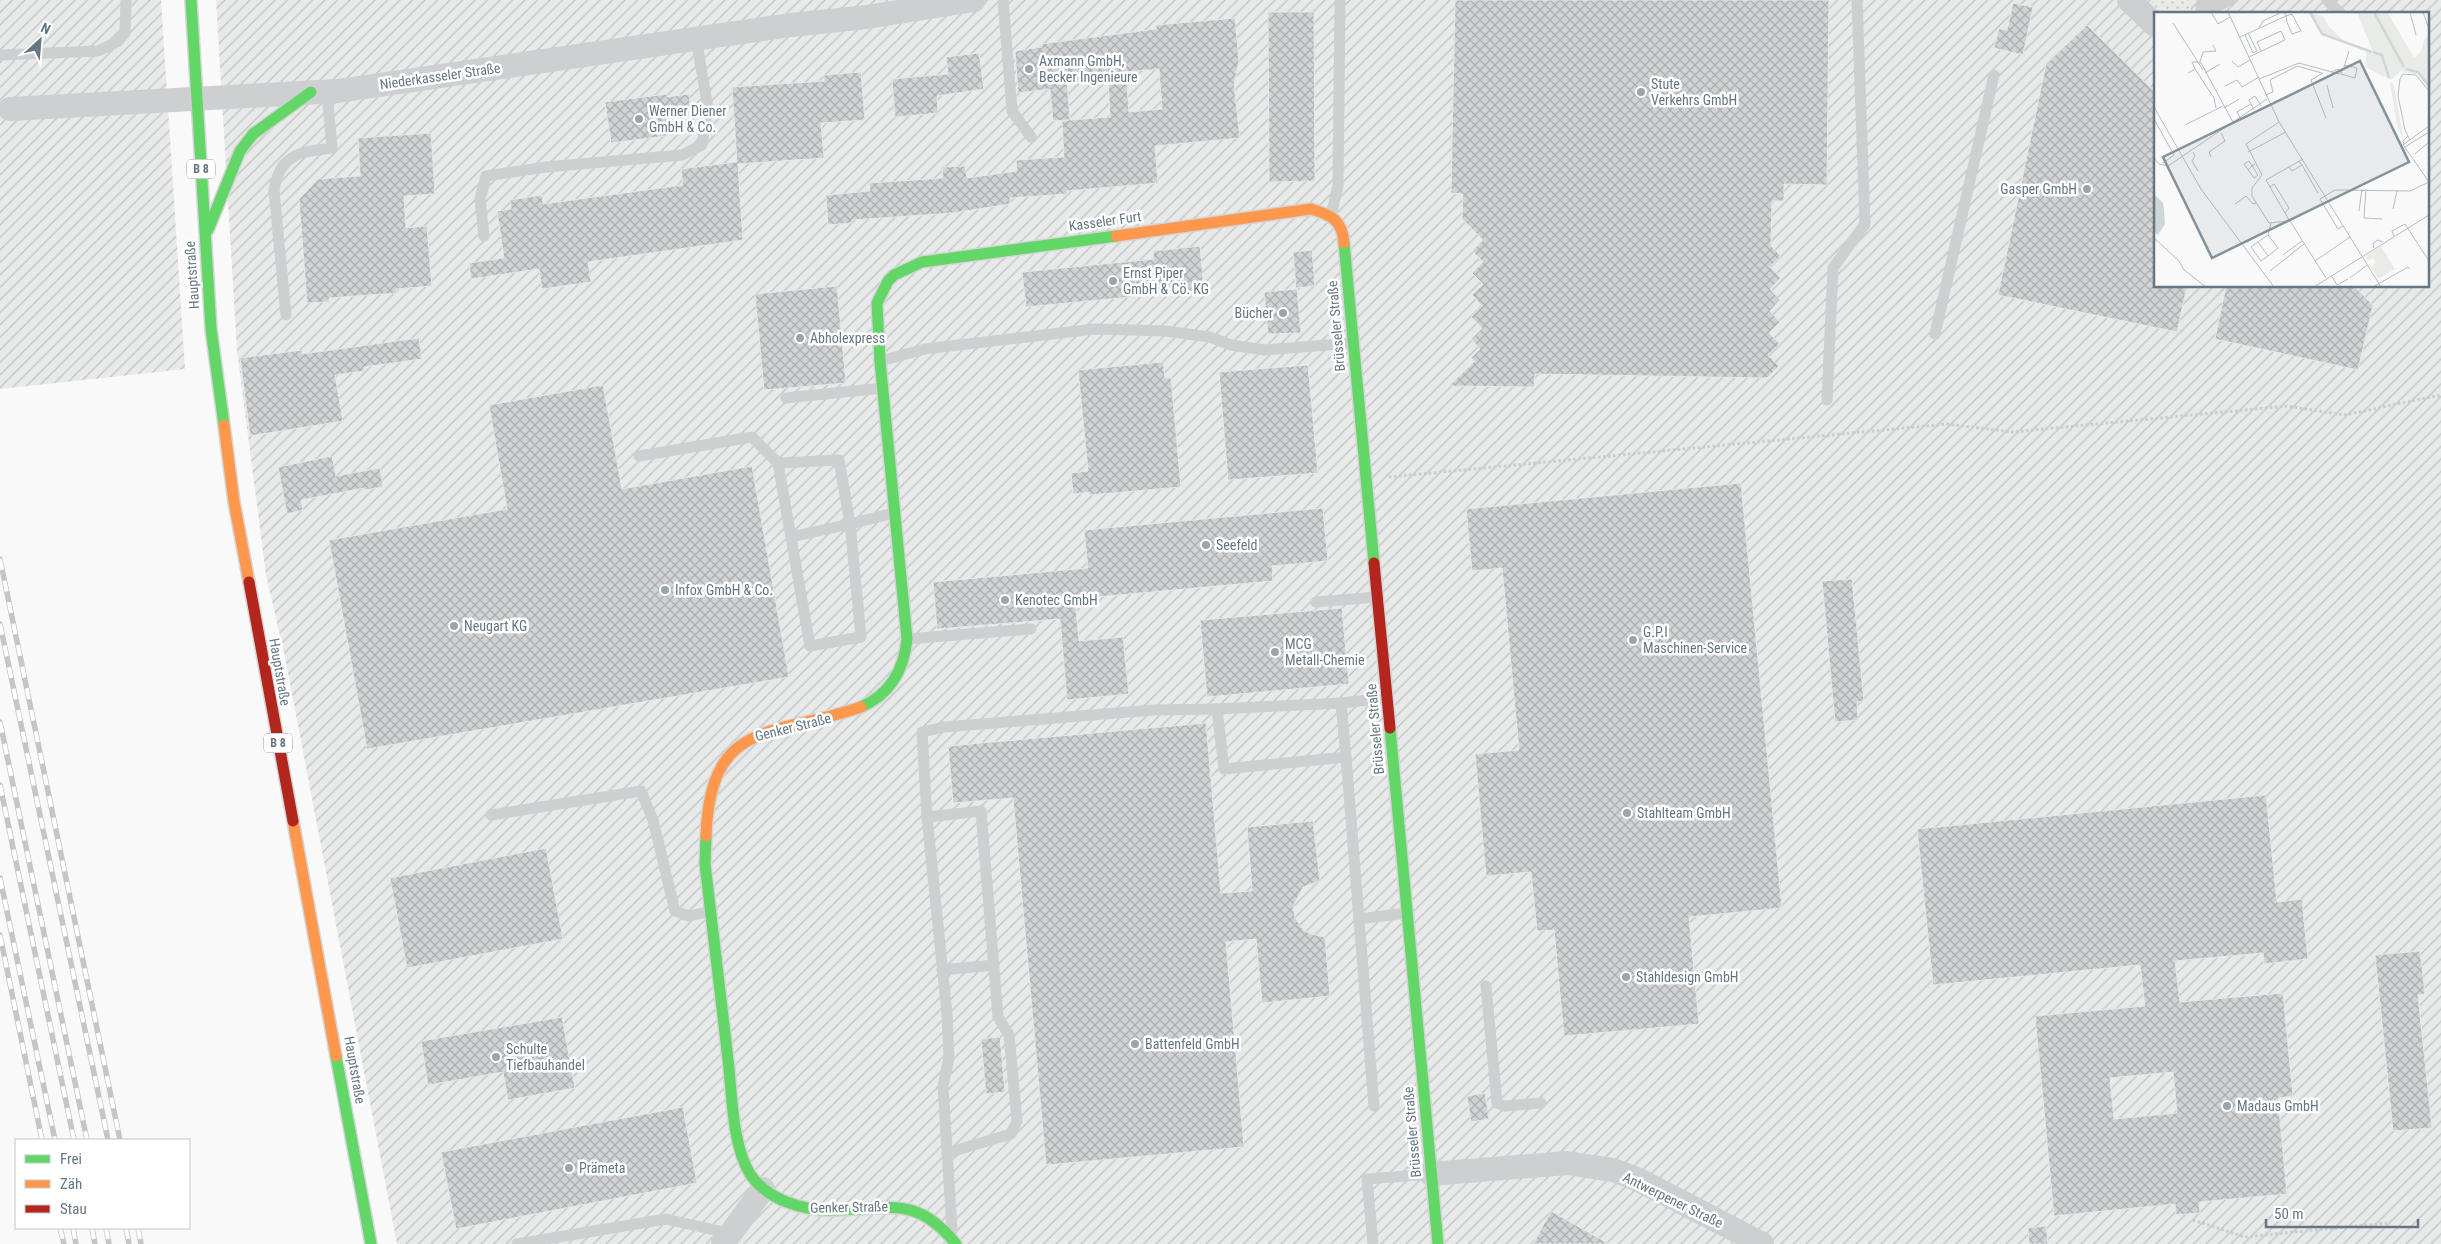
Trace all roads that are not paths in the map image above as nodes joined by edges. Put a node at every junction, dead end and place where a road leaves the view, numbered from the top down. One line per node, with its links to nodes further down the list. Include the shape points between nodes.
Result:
1 (126, 0): 15 (lane, via 125,33 117,42 98,51)
2 (191, 0): 18 (street, B 8)
3 (973, 0): 11 (street, Niederkasseler Straße)
4 (1002, 0): 20 (lane, via 1012,111)
5 (1340, 0): 21 (lane, via 1338,186)
6 (1857, 0): 31 (lane, via 1865,224 1833,268)
7 (2129, 0): 13 (street)
8 (2230, 0): 10 (lane)
9 (2327, 0): 12 (lane)
10 (2208, 8)
11 (866, 9): 14 (street, Niederkasseler Straße)
12 (2339, 12)
13 (2154, 24)
14 (696, 38): 17 (street, Niederkasseler Straße); 22 (lane, via 708,108 702,144 682,154 546,166 486,176 480,199)
15 (0, 55)
16 (1994, 75): 26 (lane)
17 (319, 92): 18 (street, Niederkasseler Straße); 23 (street, via 253,134 240,151); 25 (lane, via 332,148 292,156 276,178 274,191)
18 (198, 99): 19 (street, Niederkasseler Straße); 23 (street, Hauptstraße / B 8)
19 (5, 109)
20 (1031, 137)
21 (1331, 215): 24 (street, Kasseler Furt, via 1311,208 932,261 905,268); 27 (street, Brüsseler Straße, via 1342,231)
22 (484, 236)
23 (204, 239): 60 (street, Hauptstraße / B 8, via 211,329 234,502)
24 (888, 281): 28 (street, Genker Straße, via 877,303)
25 (286, 315)
26 (1935, 334)
27 (1353, 344): 28 (lane, via 1265,350 1166,331 1095,329 925,349); 37 (street, Brüsseler Straße)
28 (880, 361): 29 (street, Genker Straße)
29 (883, 388): 30 (lane); 34 (street, Genker Straße)
30 (786, 398)
31 (1828, 400)
32 (639, 456): 33 (lane, via 752,436)
33 (778, 463): 35 (lane, via 839,460); 36 (lane)
34 (894, 513): 35 (lane); 40 (street, Genker Straße)
35 (850, 524): 36 (lane); 36 (lane, via 861,637 810,646)
36 (791, 537)
37 (1377, 597): 38 (lane); 41 (street, Brüsseler Straße)
38 (1316, 602)
39 (1031, 629): 40 (lane)
40 (907, 639): 47 (street, Genker Straße, via 902,669 868,705 829,718 766,730 747,739 727,758 715,776 706,821 705,864)
41 (1387, 698): 42 (lane); 48 (street, Brüsseler Straße)
42 (1341, 703): 43 (lane); 44 (lane)
43 (1217, 709): 44 (lane, via 1224,768); 46 (lane, via 1153,710 944,727 922,732)
44 (1346, 757): 49 (lane)
45 (491, 815): 47 (lane, via 641,791 653,820 675,911 689,916)
46 (927, 817): 50 (lane, via 981,811); 51 (lane)
47 (710, 911): 57 (street, Genker Straße, via 736,1130 748,1170)
48 (1407, 913): 49 (lane); 56 (street, Brüsseler Straße)
49 (1359, 919): 54 (lane)
50 (994, 965): 51 (lane); 55 (lane, via 998,1017 1009,1034 1017,1121 1011,1134)
51 (942, 970): 55 (lane, via 948,1058 943,1086)
52 (1486, 986): 53 (lane, via 1497,1103 1505,1106)
53 (1541, 1103)
54 (1374, 1106)
55 (947, 1153): 59 (lane)
56 (1431, 1174): 62 (lane, via 1368,1179); 63 (street, Brüsseler Straße); 64 (street, Antwerpener Straße, via 1567,1164 1613,1170 1639,1180)
57 (763, 1189): 58 (street); 59 (street, Genker Straße, via 811,1209 908,1208 942,1226)
58 (728, 1239): 61 (lane, via 666,1219)
59 (954, 1242)
60 (372, 1244)
61 (518, 1244)
62 (1373, 1244)
63 (1438, 1244)
64 (1762, 1244)

